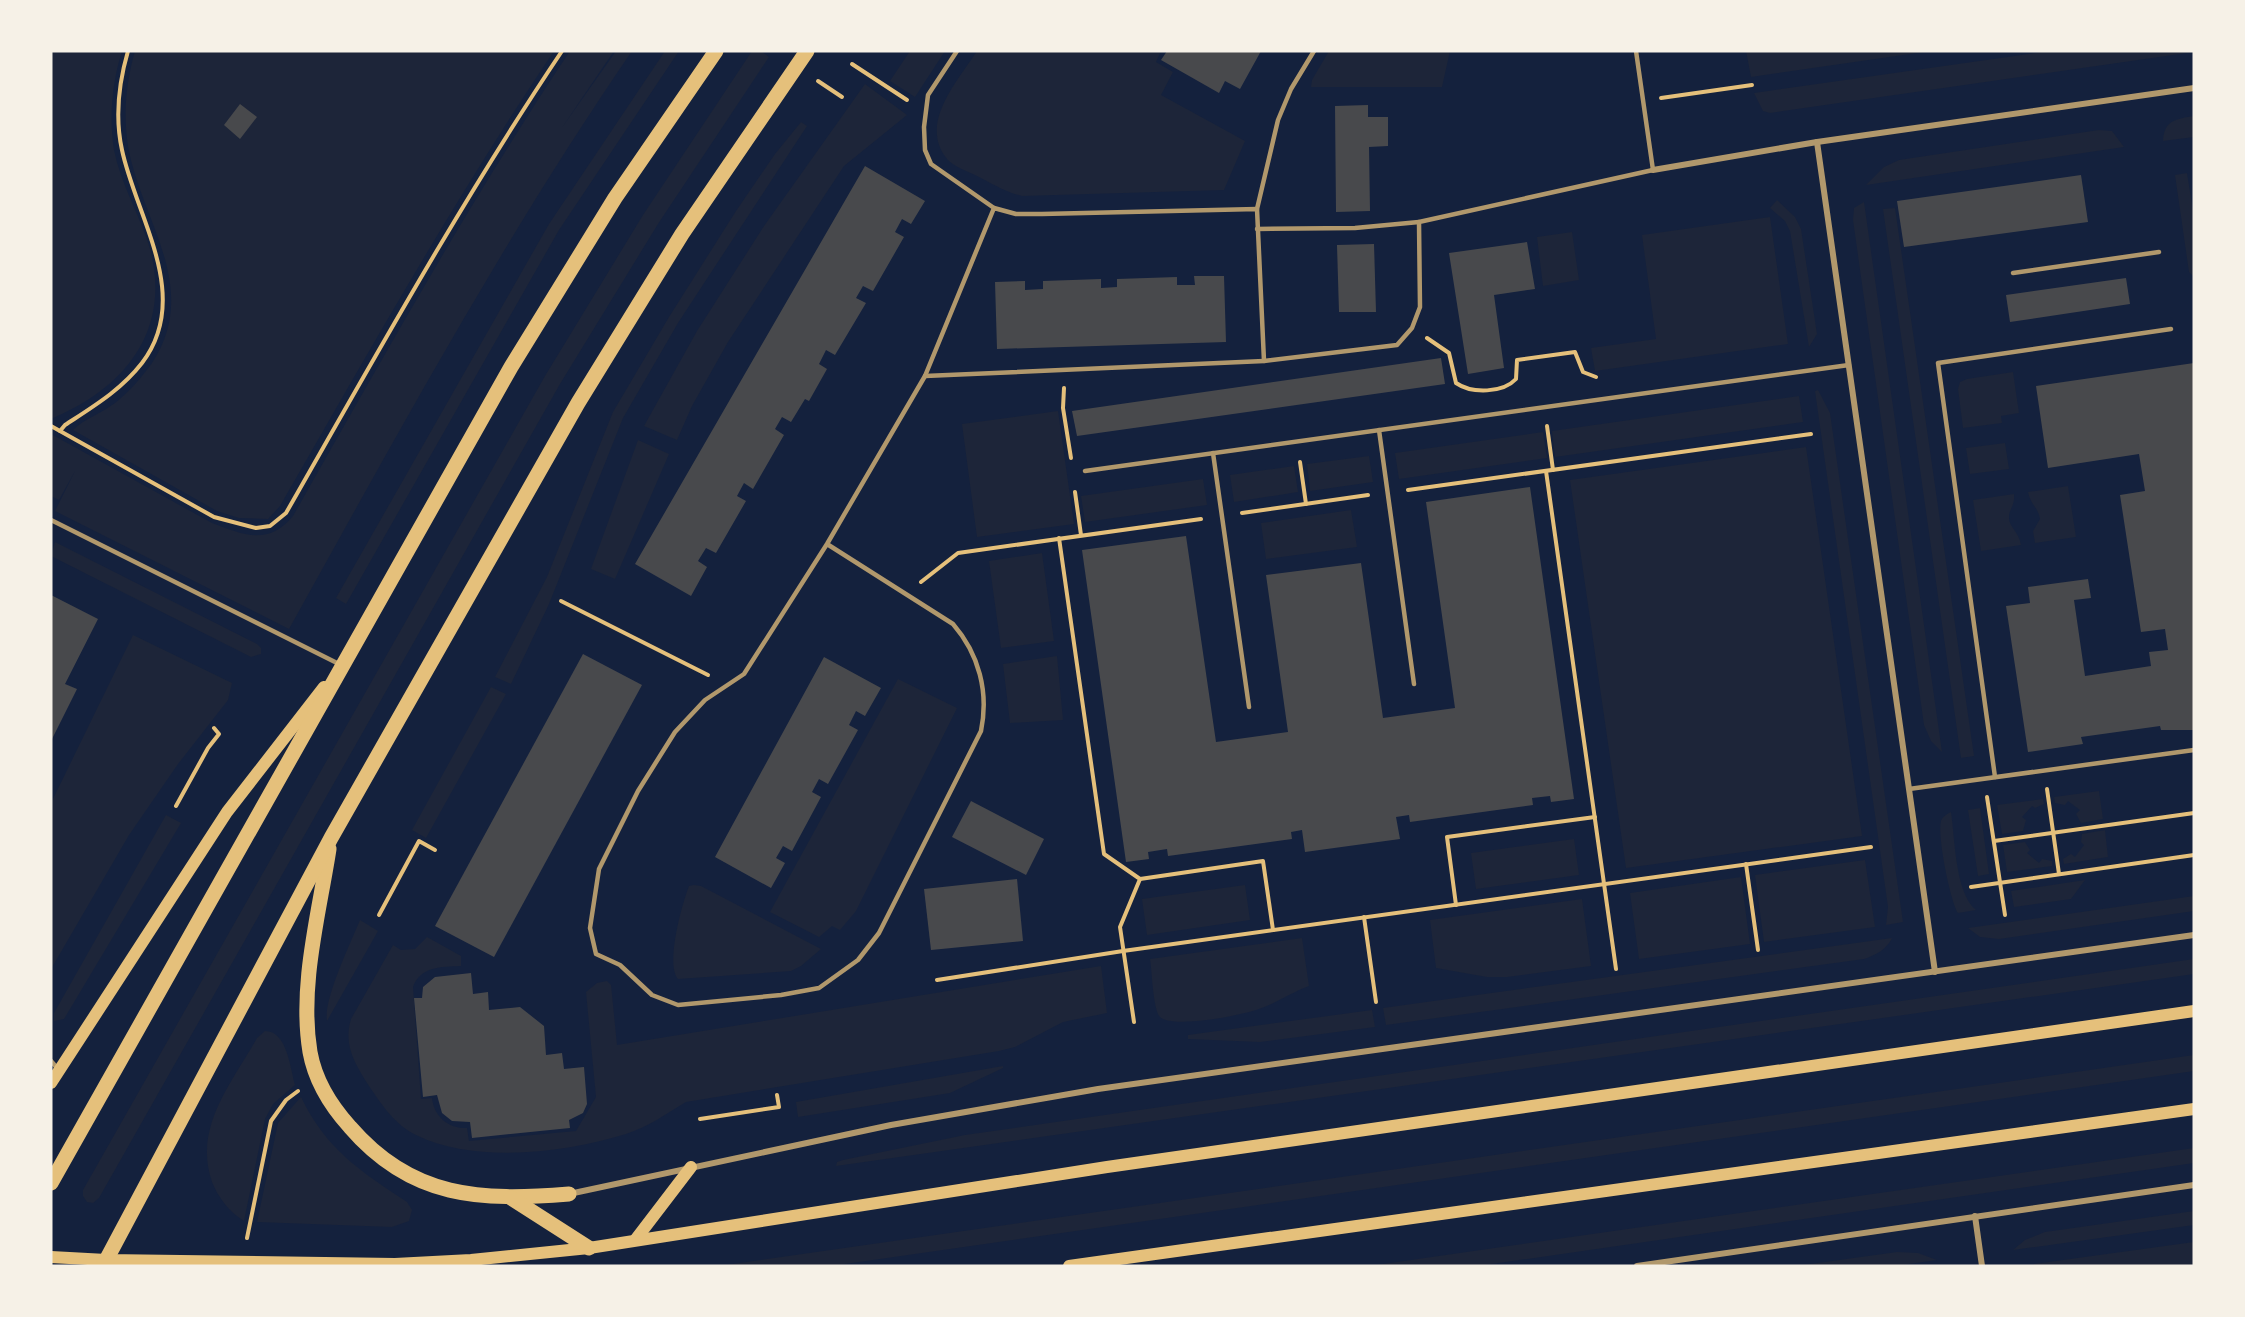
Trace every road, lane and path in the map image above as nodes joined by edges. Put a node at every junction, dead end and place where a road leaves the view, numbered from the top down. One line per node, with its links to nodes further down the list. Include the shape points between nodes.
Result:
1 (128, 51): 30 (path, via 118,123 130,181 156,248 161,315 143,362 106,399)
2 (562, 51): 30 (path, via 505,136 286,513 277,522 256,528 214,517)
3 (716, 51): 45 (main road, via 615,198 517,357)
4 (807, 51): 59 (main road, via 682,234 578,403)
5 (957, 51): 12 (lane, via 928,95)
6 (1314, 51): 16 (lane, via 1278,120)
7 (1636, 51): 11 (lane)
8 (852, 64): 12 (path)
9 (1752, 85): 11 (path)
10 (2194, 88): 13 (street)
11 (1643, 100): 14 (lane)
12 (925, 112): 15 (lane, via 925,150 931,165)
13 (1817, 142): 14 (street); 24 (street)
14 (1653, 170): 17 (lane)
15 (994, 208): 16 (lane, via 1016,214); 25 (lane)
16 (1257, 209): 18 (lane)
17 (1419, 222): 18 (lane, via 1355,228); 23 (lane, via 1420,307 1412,328 1397,345)
18 (1257, 229): 23 (lane)
19 (2159, 252): 20 (lane)
20 (2013, 273)
21 (2170, 329): 51 (lane, via 1938,363)
22 (1449, 352): 26 (path, via 1456,383 1474,391 1510,386 1516,379 1517,360 1575,352 1583,372)
23 (1264, 361): 25 (lane)
24 (1849, 365): 29 (lane); 52 (street)
25 (925, 376): 41 (lane)
26 (1599, 377)
27 (51, 426): 30 (path)
28 (1546, 426): 33 (path)
29 (1379, 430): 31 (lane); 46 (lane)
30 (60, 431)
31 (1213, 453): 34 (lane); 48 (lane)
32 (1300, 461): 37 (path)
33 (1553, 470)
34 (1085, 471)
35 (1546, 471): 57 (path)
36 (1075, 492): 39 (path)
37 (1306, 504)
38 (51, 520): 45 (lane)
39 (1081, 535)
40 (1059, 538): 66 (path, via 1104,854)
41 (827, 544): 43 (lane); 47 (lane, via 744,674)
42 (983, 549): 43 (path, via 958,553)
43 (906, 594): 47 (lane, via 953,624 967,640 980,672 985,710 981,731 879,933 858,960 819,988 678,1005 652,995 620,965 596,954 590,928 599,870 638,791 675,732 705,700)
44 (561, 601): 47 (path)
45 (342, 665): 85 (main road, via 227,812); 92 (main road)
46 (1414, 684)
47 (728, 685)
48 (1249, 707)
49 (214, 728): 54 (path, via 219,734)
50 (2194, 750): 51 (lane)
51 (1995, 777): 52 (lane)
52 (1909, 789): 79 (street)
53 (2048, 798): 58 (path)
54 (176, 806)
55 (1989, 806): 60 (path)
56 (2194, 813): 58 (path)
57 (1595, 817): 68 (path); 70 (path, via 1447,837)
58 (2054, 832): 60 (path); 65 (path)
59 (331, 838): 86 (main road, via 309,980 310,1053); 101 (main road)
60 (1994, 841): 67 (path)
61 (1871, 847): 64 (path)
62 (435, 850): 71 (path, via 418,841)
63 (2194, 855): 65 (path)
64 (1746, 864): 68 (path); 76 (path)
65 (2059, 874): 67 (path)
66 (1140, 879): 74 (path, via 1263,861); 77 (path, via 1120,927)
67 (2000, 883): 69 (path); 72 (path)
68 (1604, 884): 70 (path); 78 (path)
69 (1971, 887)
70 (1456, 905): 73 (path)
71 (379, 915)
72 (2004, 915)
73 (1364, 917): 74 (path); 81 (path)
74 (1273, 930): 77 (path)
75 (2194, 935): 79 (street)
76 (1758, 950)
77 (1124, 951): 80 (path); 83 (path)
78 (1616, 969)
79 (1935, 972): 91 (street, via 1098,1089 891,1125)
80 (937, 980)
81 (1376, 1002)
82 (2194, 1011): 97 (main road, via 1107,1167)
83 (1134, 1022)
84 (51, 1061): 85 (lane)
85 (60, 1071): 87 (main road)
86 (319, 1080): 95 (main road, via 328,1099 365,1145 410,1178 468,1194); 100 (path, via 286,1100 271,1121)
87 (51, 1083)
88 (777, 1095): 90 (path, via 779,1107)
89 (2194, 1109): 102 (main road)
90 (700, 1119)
91 (691, 1167): 94 (street); 97 (main road)
92 (51, 1183)
93 (2194, 1185): 96 (street)
94 (569, 1194): 95 (main road)
95 (512, 1198): 98 (main road)
96 (1975, 1216): 103 (street); 104 (street)
97 (636, 1239): 98 (main road)
98 (589, 1248): 100 (main road, via 395,1264)
99 (51, 1257): 101 (main road)
100 (243, 1262): 101 (main road)
101 (105, 1263)
102 (1069, 1266)
103 (1637, 1266)
104 (1982, 1266)

